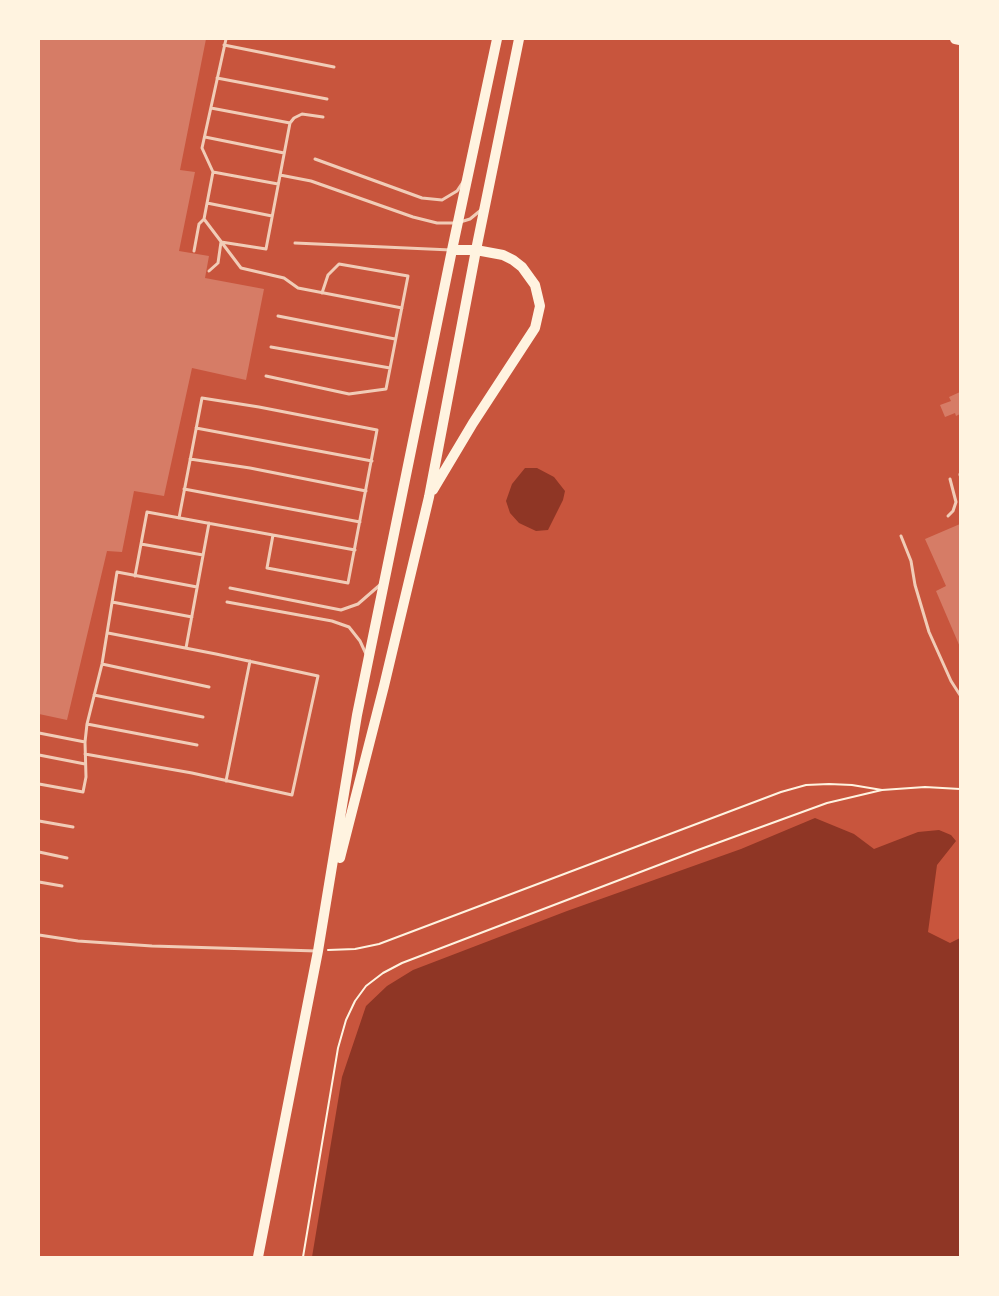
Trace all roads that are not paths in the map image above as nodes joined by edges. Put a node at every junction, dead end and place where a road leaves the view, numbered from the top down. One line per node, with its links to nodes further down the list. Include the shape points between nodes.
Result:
1 (226, 39): 6 (lane)
2 (497, 39): 18 (main road)
3 (519, 39): 21 (main road)
4 (955, 39): 5 (main road)
5 (960, 40)
6 (224, 45): 7 (lane); 8 (lane)
7 (334, 67)
8 (217, 78): 9 (lane); 10 (lane)
9 (327, 99)
10 (211, 108): 12 (lane); 13 (lane)
11 (323, 117): 12 (lane, via 302,114)
12 (290, 123): 14 (lane)
13 (205, 137): 14 (lane); 16 (lane, via 202,148)
14 (284, 153): 17 (lane)
15 (315, 159): 18 (lane, via 422,198 442,200 457,191)
16 (213, 172): 19 (lane); 20 (lane)
17 (280, 175): 19 (lane); 24 (lane, via 311,181 413,217 437,223)
18 (468, 175): 24 (main road)
19 (278, 184): 22 (lane)
20 (207, 202): 22 (lane); 23 (lane)
21 (485, 207): 24 (lane, via 470,219); 28 (main road)
22 (272, 216): 25 (lane, via 266,249)
23 (204, 219): 25 (lane); 29 (lane, via 199,224)
24 (457, 223): 27 (main road)
25 (221, 242): 30 (lane, via 218,263); 31 (lane, via 241,268 284,278 298,288)
26 (295, 243): 27 (lane)
27 (452, 250): 28 (main road); 55 (main road)
28 (476, 250): 44 (main road); 44 (main road, via 503,256 522,267 535,284 538,318 535,328)
29 (194, 251)
30 (209, 271)
31 (322, 293): 32 (lane); 32 (lane, via 328,275 338,264 408,276)
32 (402, 308): 34 (lane)
33 (278, 316): 34 (lane)
34 (396, 338): 36 (lane)
35 (271, 347): 36 (lane)
36 (390, 368): 37 (lane, via 386,389 349,394)
37 (266, 376)
38 (196, 428): 39 (lane); 40 (lane); 40 (lane, via 202,398 260,407 377,430)
39 (190, 459): 42 (lane); 43 (lane)
40 (372, 461): 43 (lane)
41 (950, 479): 45 (lane, via 956,502 954,511)
42 (184, 489): 46 (lane); 47 (lane)
43 (366, 491): 47 (lane)
44 (429, 497): 85 (main road)
45 (948, 516)
46 (179, 518): 48 (lane); 51 (lane, via 147,512)
47 (360, 522): 52 (lane)
48 (209, 523): 49 (lane); 53 (lane)
49 (273, 535): 52 (lane); 52 (lane, via 268,568 276,570 348,583)
50 (901, 536): 67 (lane, via 911,561 929,632)
51 (141, 544): 53 (lane); 54 (lane)
52 (355, 550)
53 (203, 555): 56 (lane)
54 (135, 576): 56 (lane); 58 (lane, via 117,572)
55 (384, 580): 57 (lane, via 358,604 340,610); 63 (main road)
56 (197, 587): 60 (lane)
57 (230, 588)
58 (112, 602): 60 (lane); 61 (lane)
59 (227, 602): 63 (lane, via 332,621 348,627 360,641)
60 (192, 617): 62 (lane)
61 (108, 633): 62 (lane); 65 (lane)
62 (186, 648): 64 (lane)
63 (368, 660): 85 (main road)
64 (250, 661): 77 (lane); 77 (lane, via 318,676 292,795)
65 (102, 664): 66 (lane); 68 (lane)
66 (209, 688)
67 (960, 694)
68 (94, 695): 69 (lane); 70 (lane)
69 (203, 717)
70 (87, 724): 72 (lane); 73 (lane)
71 (39, 733): 72 (lane)
72 (85, 742): 74 (lane)
73 (197, 745)
74 (85, 754): 76 (lane); 77 (lane)
75 (39, 755): 76 (lane)
76 (85, 764): 78 (lane, via 83,792)
77 (226, 781)
78 (39, 784)
79 (39, 821): 80 (lane)
80 (72, 827)
81 (39, 852): 82 (lane)
82 (67, 858)
83 (39, 882): 84 (lane)
84 (62, 886)
85 (323, 922): 87 (main road)
86 (39, 935): 87 (lane, via 152,946)
87 (318, 951): 88 (main road)
88 (258, 1257)

